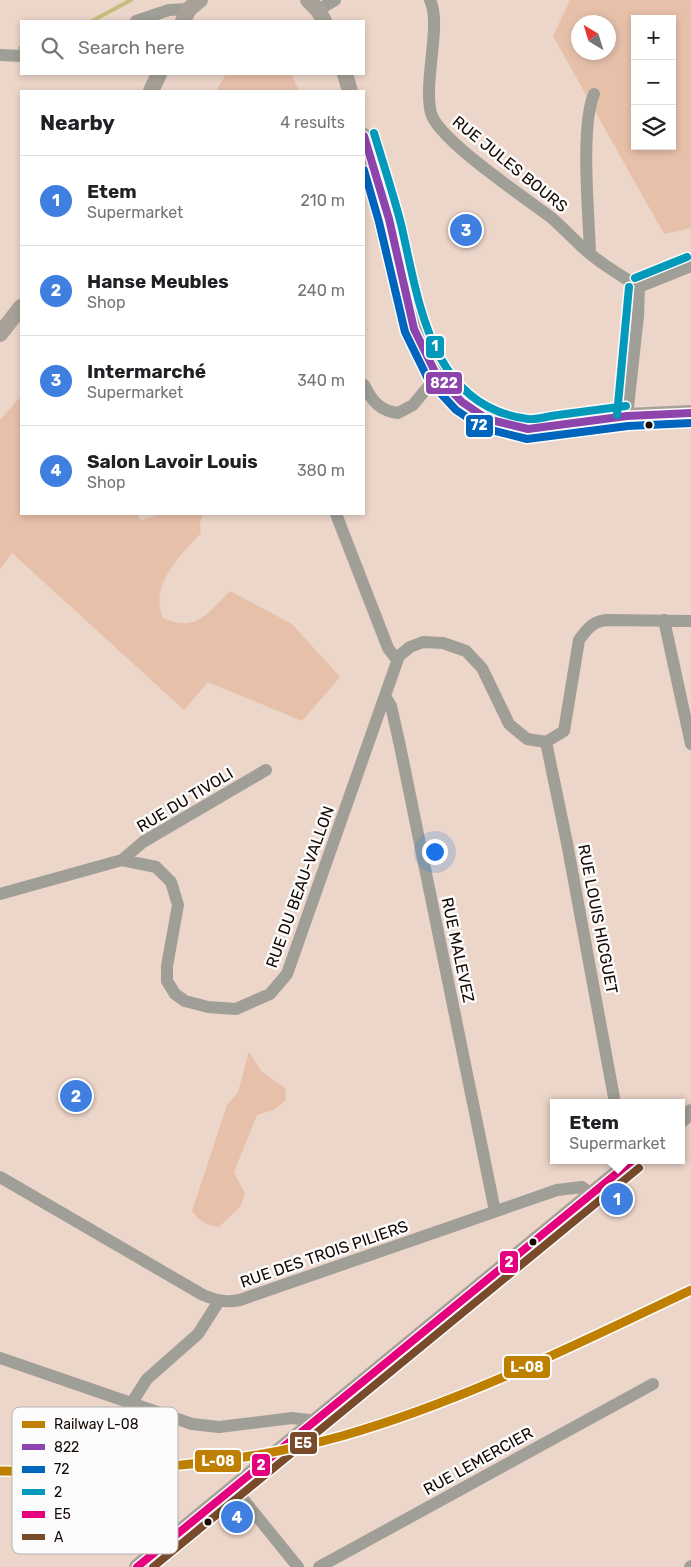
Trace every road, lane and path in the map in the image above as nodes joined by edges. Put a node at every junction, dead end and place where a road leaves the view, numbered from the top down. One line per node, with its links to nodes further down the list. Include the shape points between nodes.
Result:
1 (335, 0): 4 (street)
2 (430, 0): 14 (street, RUE JULES BOURS, via 434,15 429,94 431,114 440,130)
3 (190, 10): 5 (street, via 169,10)
4 (317, 10)
5 (139, 20)
6 (0, 55): 7 (street)
7 (20, 56)
8 (159, 75): 10 (main road)
9 (345, 75): 11 (main road)
10 (151, 90)
11 (350, 90)
12 (594, 94): 14 (street, via 590,105 587,158)
13 (365, 139): 19 (main road, via 389,219 414,328)
14 (590, 254): 16 (street, RUE JULES BOURS)
15 (691, 266): 16 (street)
16 (639, 287): 22 (street)
17 (20, 308): 18 (main road)
18 (0, 334)
19 (437, 376): 20 (street, via 413,405 398,413 373,402); 22 (main road, via 462,402 487,419 517,428)
20 (365, 388)
21 (691, 413): 22 (main road)
22 (627, 416)
23 (336, 515): 26 (street, via 388,648)
24 (664, 620): 25 (street); 28 (street, via 606,620 587,629 579,640 564,731); 29 (street)
25 (691, 621)
26 (397, 660): 27 (street, RUE DU BEAU-VALLON); 28 (street, via 423,642 444,643 466,650 482,668 508,724 527,739)
27 (384, 696): 31 (street, RUE DU BEAU-VALLON, via 287,974 270,994 236,1009 192,1003 175,994 167,980 178,905 171,882 156,867); 37 (street, RUE MALEVEZ, via 391,706 400,746)
28 (546, 742): 33 (street, RUE LOUIS HICGUET)
29 (691, 744)
30 (266, 770): 31 (street, RUE DU TIVOLI, via 143,842)
31 (122, 860): 32 (street, RUE DU BEAU-VALLON)
32 (0, 894)
33 (614, 1099)
34 (627, 1164): 36 (main road)
35 (0, 1177): 38 (street, RUE DES TROIS PILIERS, via 203,1295)
36 (591, 1194): 37 (street, RUE DES TROIS PILIERS, via 582,1187 557,1190); 44 (main road)
37 (495, 1211): 38 (street, RUE DES TROIS PILIERS, via 240,1300)
38 (219, 1301): 41 (street, via 198,1334 147,1379)
39 (0, 1358): 41 (street)
40 (653, 1384): 50 (street, RUE LEMERCIER)
41 (131, 1404): 42 (street)
42 (140, 1407)
43 (178, 1419): 44 (street, via 219,1427 292,1418)
44 (317, 1421): 45 (main road)
45 (234, 1488): 46 (main road); 49 (street)
46 (178, 1534)
47 (153, 1554): 48 (main road)
48 (137, 1567)
49 (298, 1567)
50 (319, 1567)

